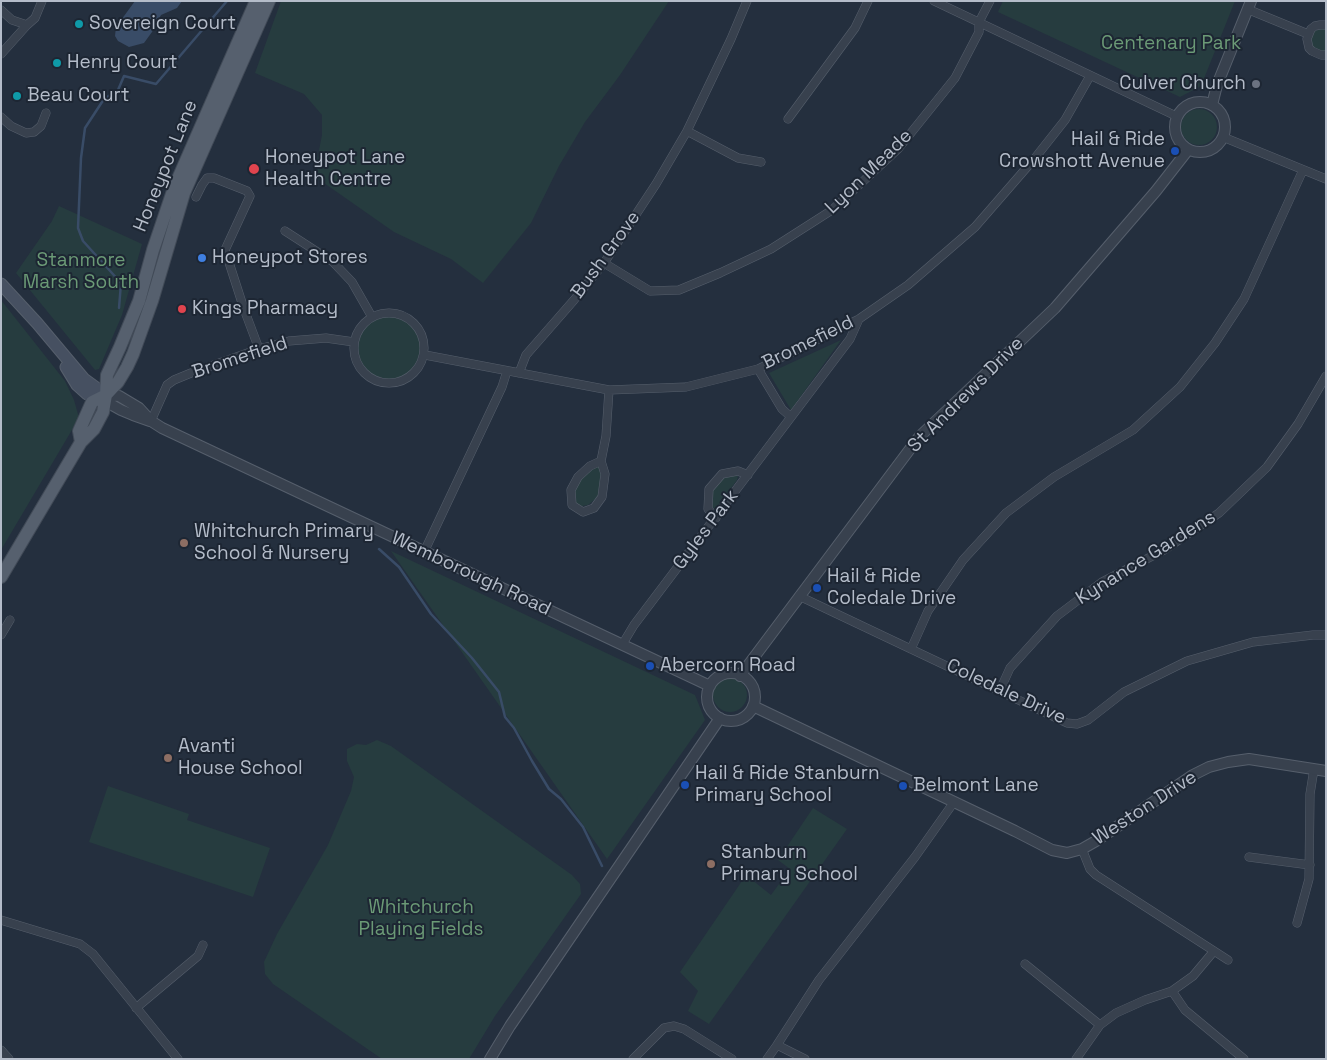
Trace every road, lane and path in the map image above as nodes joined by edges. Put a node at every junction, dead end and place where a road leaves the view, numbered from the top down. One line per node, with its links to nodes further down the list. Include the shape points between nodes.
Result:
1 (42, 1): 11 (street, via 35,18)
2 (256, 1): 42 (main road, Honeypot Lane, via 174,188 139,301 107,374)
3 (270, 1): 42 (main road, Honeypot Lane, via 184,193 133,354 118,382)
4 (747, 1): 22 (street, Bush Grove)
5 (868, 1): 21 (street, via 855,28)
6 (934, 1): 10 (street)
7 (990, 1): 10 (street, Lyon Meade)
8 (1249, 5): 13 (street); 17 (street)
9 (1, 10): 11 (street, via 12,20)
10 (979, 22): 16 (street); 30 (street, Lyon Meade, via 979,32 955,78 898,149 832,210 771,249 679,290 650,292)
11 (27, 25): 14 (street)
12 (1326, 25): 13 (street, via 1316,26)
13 (1308, 34): 15 (street, via 1307,43 1312,52)
14 (1, 54)
15 (1326, 55)
16 (1090, 76): 19 (street); 33 (street, Bromefield, via 1065,120 975,227 914,280)
17 (1212, 105): 19 (street, via 1192,103); 23 (street, via 1224,120)
18 (46, 112): 20 (street, via 41,126 26,133)
19 (1176, 116): 24 (street, via 1176,135)
20 (1, 117)
21 (788, 119)
22 (687, 131): 25 (street, via 738,158); 30 (street, Bush Grove)
23 (1223, 138): 24 (street, via 1207,152); 26 (street)
24 (1188, 150): 50 (street, St Andrews Drive, via 1055,308 919,438)
25 (761, 162)
26 (1303, 170): 27 (street); 55 (street, via 1244,299 1180,387 1133,430 1054,477 1006,513 963,560 928,611)
27 (1326, 179)
28 (196, 197): 35 (street, via 207,178 247,191 250,196 225,250)
29 (285, 231): 32 (street, via 334,262 352,282)
30 (604, 264): 39 (street, Bush Grove, via 526,355)
31 (1, 284): 42 (main road, via 84,379)
32 (372, 317): 34 (street, via 358,330); 36 (street, via 385,313 407,318 419,330 425,344)
33 (859, 320): 37 (street, Bromefield); 43 (street, Gyles Park, via 850,339)
34 (354, 342): 35 (street, Bromefield, via 326,338 289,341); 36 (street, via 356,363 379,383 395,384 410,377)
35 (259, 349): 44 (street, Bromefield, via 174,380 164,390)
36 (425, 355): 38 (street, Bromefield)
37 (758, 368): 41 (street, Bromefield, via 686,387); 43 (street, via 782,409)
38 (507, 371): 39 (street, Bromefield); 48 (street)
39 (519, 373): 41 (street, Bromefield)
40 (1326, 376): 58 (street, Kynance Gardens, via 1298,424 1267,467 1226,507 1164,550 1102,582 1057,616 1010,668)
41 (609, 390): 45 (street)
42 (106, 396): 44 (street, Wemborough Road, via 112,405); 49 (main road, via 103,412 94,429 81,442)
43 (791, 417): 46 (street, Gyles Park)
44 (151, 421): 48 (street, Wemborough Road)
45 (601, 461): 45 (street, via 605,474 602,498 594,508 583,512 572,505 571,490 578,477)
46 (748, 475): 47 (street, Gyles Park); 47 (street, via 738,471 722,474 709,489 708,509)
47 (716, 518): 54 (street, Gyles Park)
48 (424, 552): 54 (street, Wemborough Road)
49 (1, 577)
50 (799, 596): 55 (street, Coledale Drive); 56 (street, St Andrews Drive)
51 (10, 620): 52 (street)
52 (1, 634)
53 (1326, 636): 58 (street, Coledale Drive, via 1253,642 1187,661 1124,692 1088,720 1077,724 1067,723)
54 (622, 645): 57 (street, Wemborough Road)
55 (911, 649): 58 (street, Coledale Drive)
56 (740, 676): 57 (street, via 722,675); 59 (street, via 753,688)
57 (710, 686): 60 (street, via 707,700 714,714)
58 (1000, 690)
59 (753, 706): 60 (street, via 741,719); 63 (street)
60 (720, 718): 81 (street)
61 (1314, 769): 62 (street, Weston Drive); 64 (street, Weston Drive, via 1249,759 1209,768 1193,775); 66 (street, via 1309,817)
62 (1326, 771)
63 (954, 802): 64 (street, via 1052,850 1067,853); 76 (street, via 819,980)
64 (1082, 849): 70 (street, via 1096,875)
65 (1249, 857): 66 (street)
66 (1310, 864): 68 (street)
67 (1, 920): 74 (street, via 80,944 93,954)
68 (1297, 923)
69 (203, 945): 74 (street, via 198,956)
70 (1214, 950): 71 (street); 73 (street, via 1193,976)
71 (1228, 960)
72 (1025, 964): 75 (street)
73 (1172, 991): 75 (street, via 1116,1013); 78 (street, via 1185,1010)
74 (136, 1008): 80 (street)
75 (1100, 1025): 86 (street)
76 (777, 1045): 84 (street); 85 (street)
77 (1, 1050): 79 (street)
78 (1243, 1058)
79 (9, 1059)
80 (178, 1059)
81 (490, 1059)
82 (633, 1059): 83 (street, via 664,1028 674,1026)
83 (732, 1059)
84 (767, 1059)
85 (805, 1059)
86 (1076, 1059)

